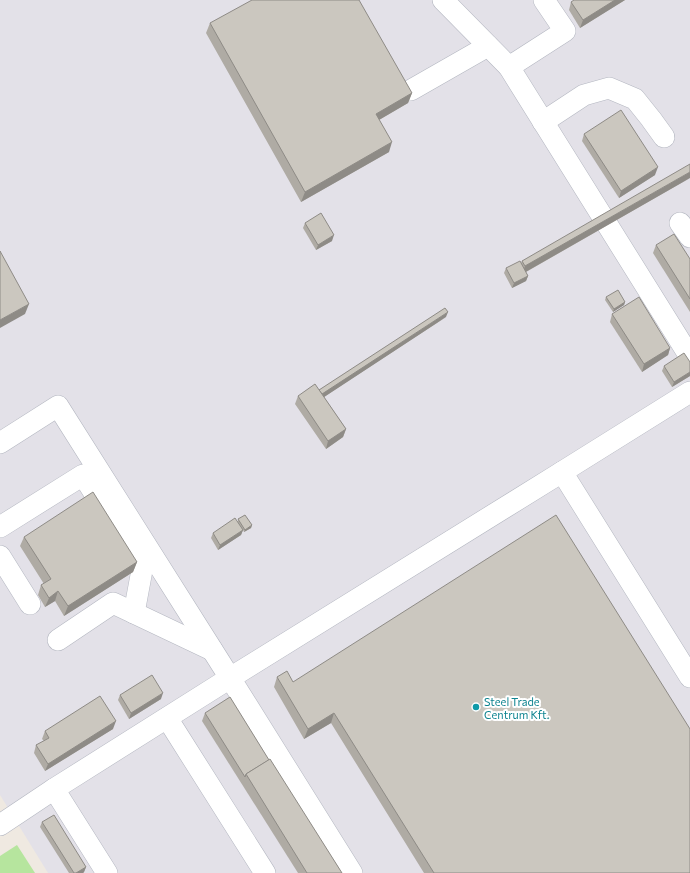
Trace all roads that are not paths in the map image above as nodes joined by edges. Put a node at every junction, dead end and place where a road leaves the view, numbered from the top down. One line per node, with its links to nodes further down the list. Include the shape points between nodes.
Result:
1 (443, 0): 3 (lane)
2 (544, 0): 4 (lane, via 565,31)
3 (488, 46): 4 (lane); 5 (lane)
4 (508, 67): 6 (lane)
5 (411, 90)
6 (543, 122): 7 (lane, via 584,95 609,88 635,99); 8 (lane)
7 (664, 137)
8 (690, 357)
9 (690, 392): 11 (lane)
10 (0, 443): 17 (lane, via 58,406)
11 (562, 472): 18 (lane); 19 (lane)
12 (0, 527): 15 (lane, via 83,475 142,570)
13 (0, 556): 14 (lane)
14 (30, 604)
15 (134, 613): 16 (lane, via 113,603); 17 (lane)
16 (58, 640)
17 (212, 650): 19 (lane)
18 (690, 677)
19 (230, 678): 20 (lane); 25 (lane)
20 (166, 718): 21 (lane); 24 (lane)
21 (54, 789): 22 (lane); 23 (lane)
22 (0, 825)
23 (107, 873)
24 (265, 873)
25 (352, 873)

